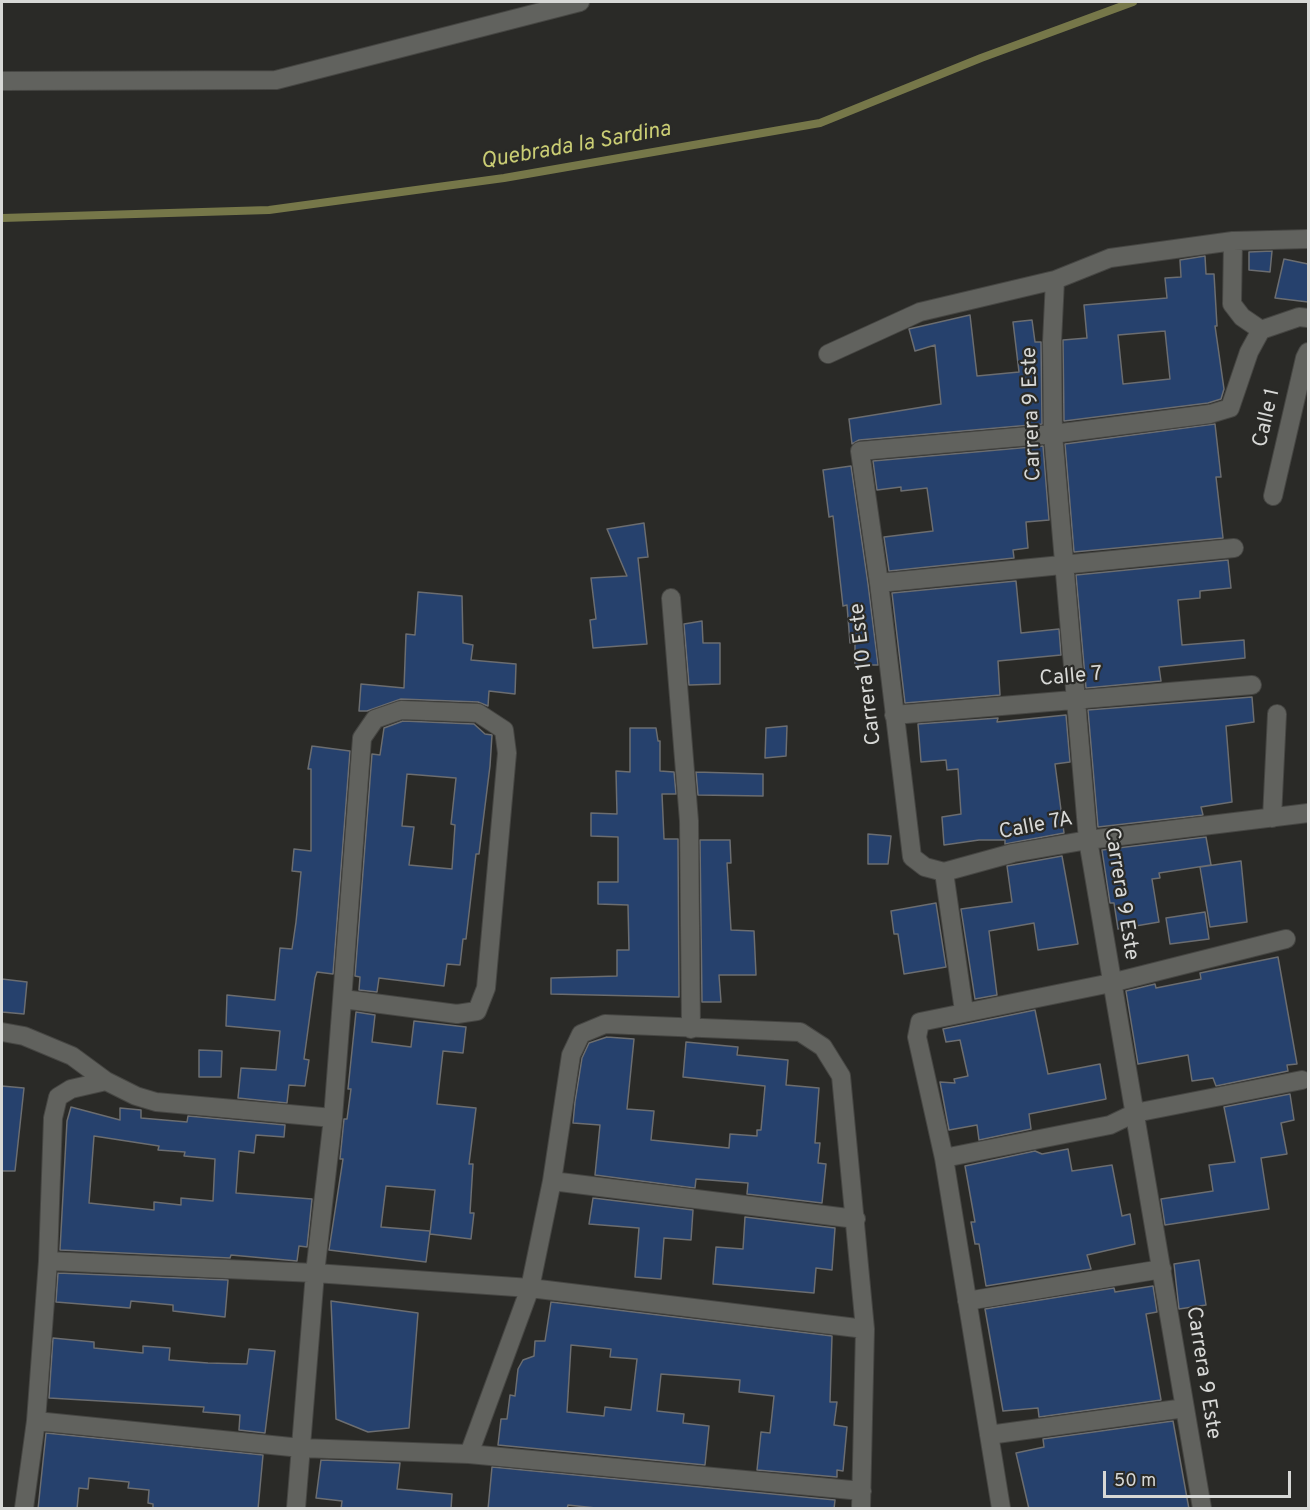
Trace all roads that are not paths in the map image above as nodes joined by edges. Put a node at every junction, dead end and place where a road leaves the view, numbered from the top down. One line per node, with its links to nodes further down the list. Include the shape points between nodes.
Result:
1 (572, 2): 2 (street, via 276,80)
2 (2, 81)
3 (1308, 239): 4 (street)
4 (1233, 241): 5 (street, via 1110,258); 7 (street, via 1232,304 1242,317)
5 (1055, 280): 9 (street, via 920,312); 10 (street, Carrera 9 Este)
6 (1308, 318): 7 (street, via 1299,317)
7 (1261, 330): 10 (street, via 1249,351 1230,408 1210,414)
8 (1308, 352): 11 (street, Calle 1)
9 (828, 354)
10 (1053, 434): 13 (street, Carrera 9 Este); 14 (street, Carrera 10 Este, via 860,452)
11 (1273, 496)
12 (1234, 548): 13 (street)
13 (1064, 565): 14 (street); 17 (street, Carrera 9 Este)
14 (879, 583): 19 (street, Carrera 10 Este)
15 (671, 598): 28 (street, via 690,821)
16 (1252, 685): 17 (street, Calle 7)
17 (1076, 700): 19 (street, Calle 7); 22 (street, Carrera 9 Este)
18 (1277, 714): 21 (street)
19 (894, 716): 23 (street, Carrera 10 Este, via 912,857 925,867)
20 (1308, 813): 21 (street, Calle 7A)
21 (1276, 817): 22 (street, Calle 7A)
22 (1088, 840): 23 (street, Calle 7A, via 1013,853); 25 (street, Carrera 9 Este)
23 (944, 872): 27 (street)
24 (1286, 939): 25 (street)
25 (1111, 983): 27 (street); 32 (street, Carrera 9 Este)
26 (343, 999): 26 (street, via 363,738 375,719 400,710 478,713 504,730 507,753 486,988 477,1011 457,1014); 33 (street)
27 (964, 1011): 34 (street, via 920,1022 917,1037)
28 (691, 1029): 35 (street, via 605,1024 581,1034 571,1055); 36 (street, via 800,1032 823,1047 841,1076)
29 (2, 1032): 31 (street, via 24,1036 72,1056)
30 (1302, 1080): 32 (street)
31 (106, 1081): 33 (street, via 156,1102); 37 (street, via 71,1089 58,1097 53,1118)
32 (1135, 1113): 34 (street, via 1110,1125); 38 (street, Carrera 9 Este)
33 (333, 1118): 39 (street)
34 (944, 1158): 41 (street)
35 (552, 1181): 36 (street); 40 (street)
36 (856, 1219): 42 (street)
37 (48, 1261): 39 (street); 44 (street)
38 (1162, 1269): 41 (street); 43 (street, Carrera 9 Este)
39 (315, 1273): 40 (street); 46 (street)
40 (530, 1288): 42 (street); 47 (street)
41 (967, 1301): 45 (street)
42 (865, 1329): 48 (street)
43 (1185, 1408): 45 (street); 52 (street, Carrera 9 Este)
44 (36, 1421): 46 (street); 49 (street)
45 (989, 1435): 51 (street)
46 (301, 1448): 47 (street); 50 (street)
47 (469, 1454): 48 (street)
48 (862, 1500)
49 (24, 1509)
50 (296, 1509)
51 (1001, 1509)
52 (1202, 1509)

